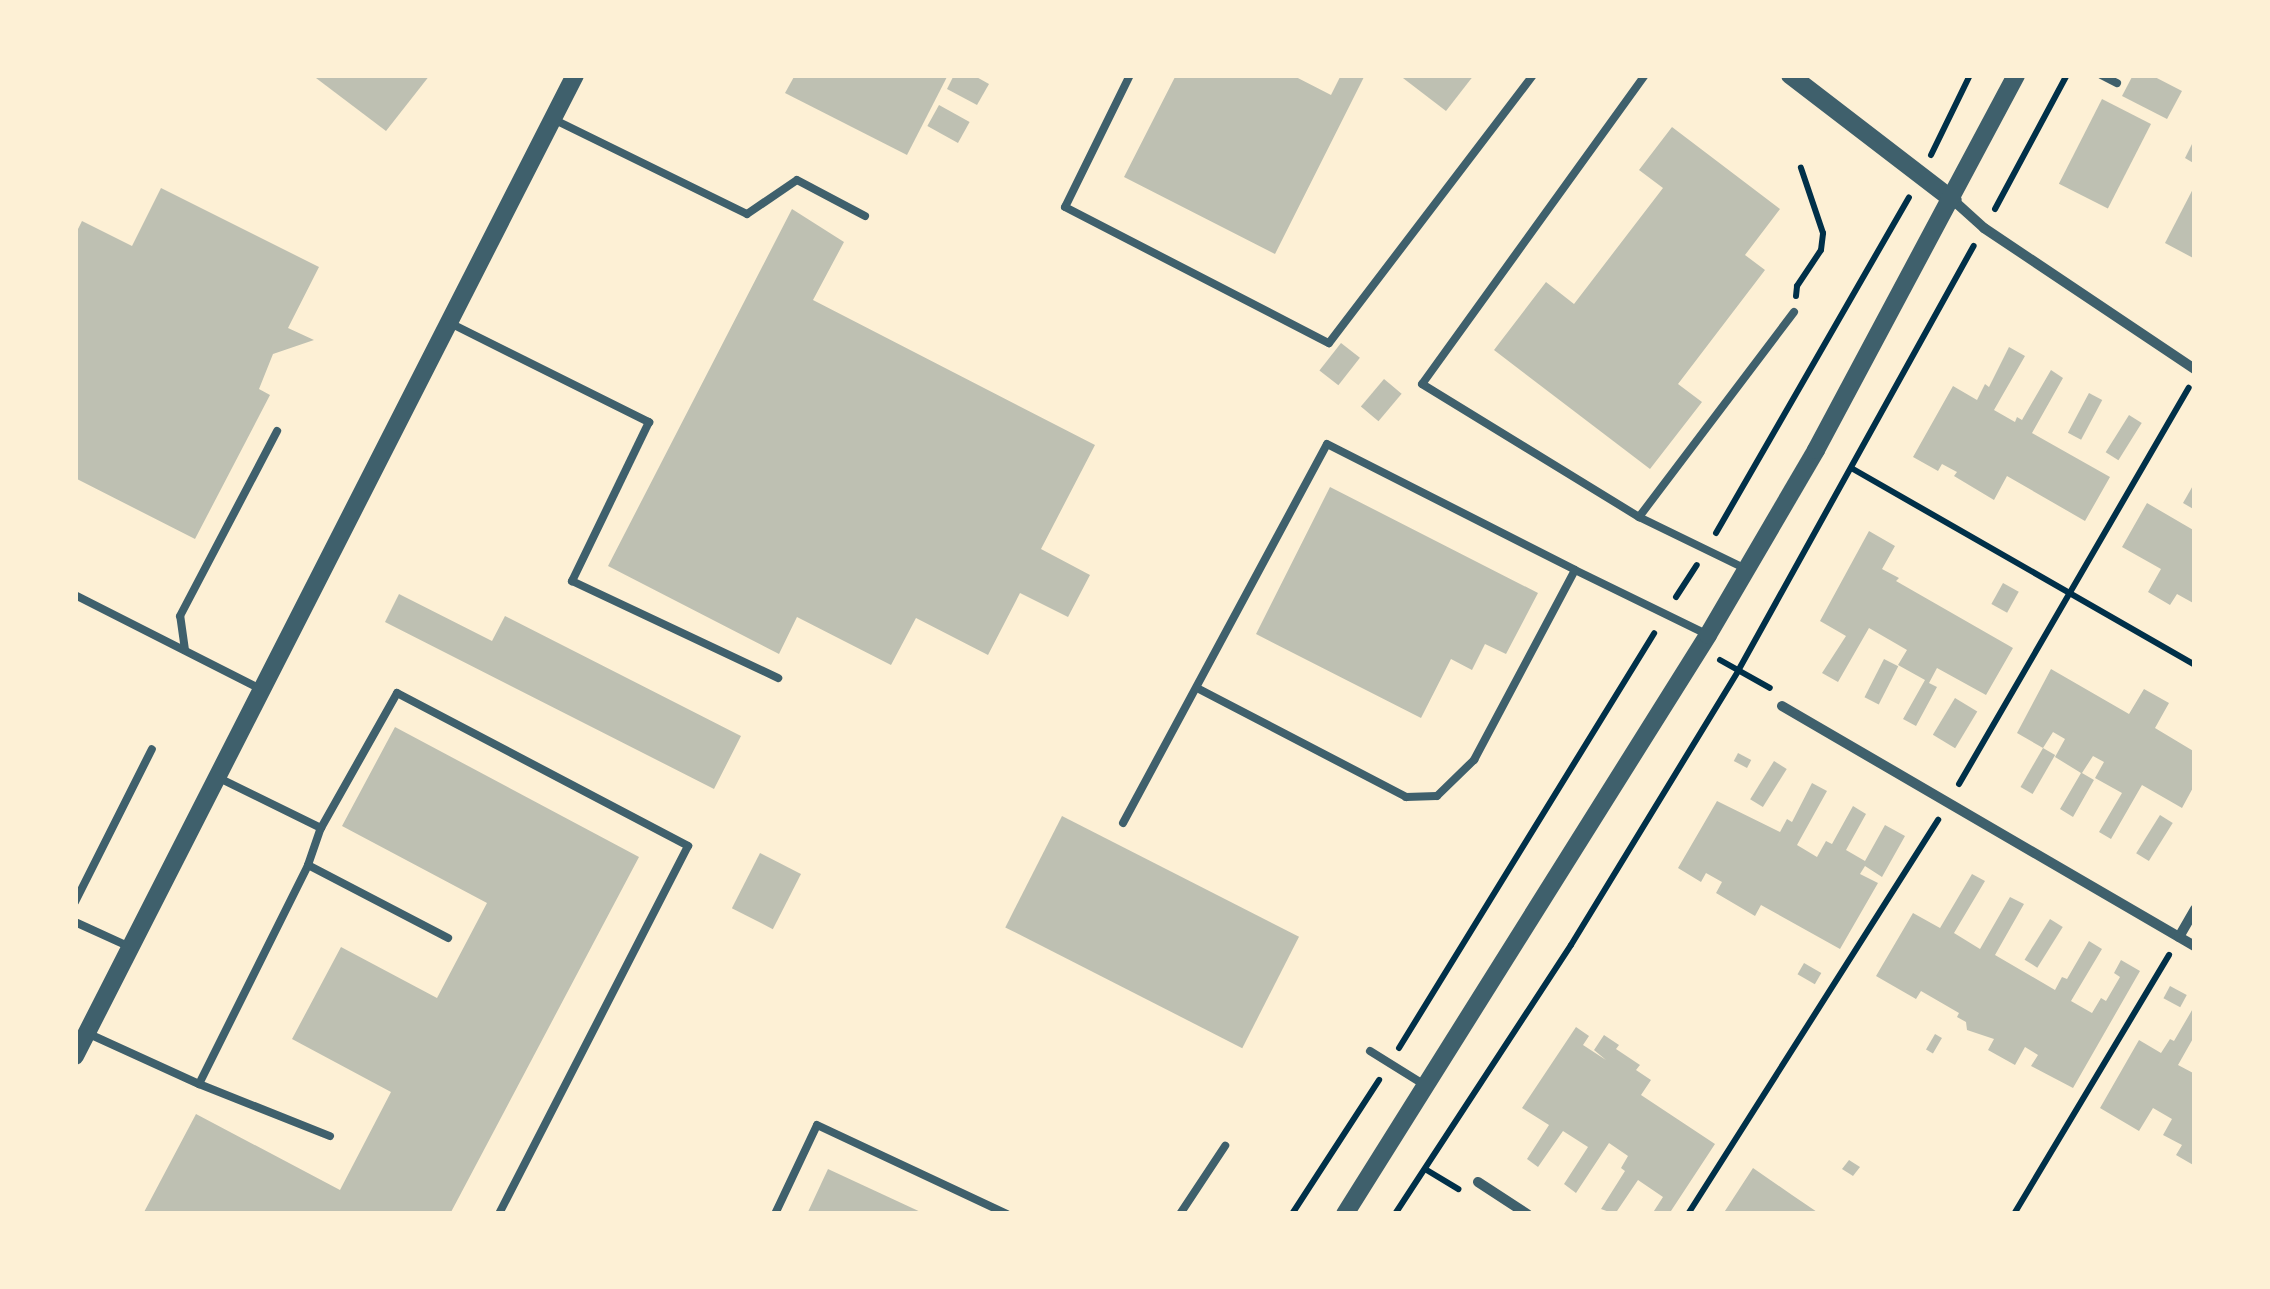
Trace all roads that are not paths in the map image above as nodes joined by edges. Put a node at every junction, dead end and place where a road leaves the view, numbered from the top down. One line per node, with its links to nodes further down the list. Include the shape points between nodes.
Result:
1 (576, 75): 9 (street)
2 (1130, 75): 3 (lane, via 1066,207 1329,343)
3 (1533, 75)
4 (1645, 75): 16 (lane, via 1422,384)
5 (1790, 75): 10 (street)
6 (2016, 75): 10 (street)
7 (2101, 75): 8 (lane)
8 (2118, 84)
9 (552, 119): 11 (lane, via 747,214 797,180); 13 (street)
10 (1953, 200): 14 (street, via 1984,228); 17 (street)
11 (864, 216)
12 (1794, 312): 16 (lane)
13 (448, 322): 22 (lane, via 649,422 572,581); 24 (street)
14 (2195, 369)
15 (277, 431): 21 (lane, via 180,616)
16 (1640, 517): 17 (lane)
17 (1746, 569): 20 (street)
18 (1575, 570): 20 (lane); 23 (lane, via 1474,760 1437,796 1406,797); 23 (lane, via 1327,444)
19 (75, 595): 21 (lane)
20 (1708, 636): 42 (street)
21 (185, 650): 24 (lane)
22 (778, 678)
23 (1197, 688): 28 (lane)
24 (262, 690): 27 (street)
25 (1782, 706): 34 (street)
26 (152, 750): 31 (lane)
27 (217, 777): 29 (lane); 37 (street)
28 (1124, 823)
29 (321, 828): 30 (lane); 46 (lane, via 396,693 688,846)
30 (308, 865): 35 (lane); 41 (lane)
31 (75, 902)
32 (2195, 909): 34 (street)
33 (75, 922): 37 (lane)
34 (2179, 937): 36 (street)
35 (448, 938)
36 (2195, 946)
37 (130, 948): 38 (street)
38 (87, 1034): 40 (street); 41 (lane)
39 (1370, 1050): 42 (lane)
40 (75, 1056)
41 (199, 1084): 43 (lane)
42 (1427, 1086): 50 (street)
43 (330, 1136)
44 (1226, 1146): 49 (lane)
45 (1478, 1182): 51 (street)
46 (498, 1214)
47 (775, 1214): 48 (lane, via 817,1125)
48 (1007, 1214)
49 (1180, 1214)
50 (1344, 1214)
51 (1527, 1214)

